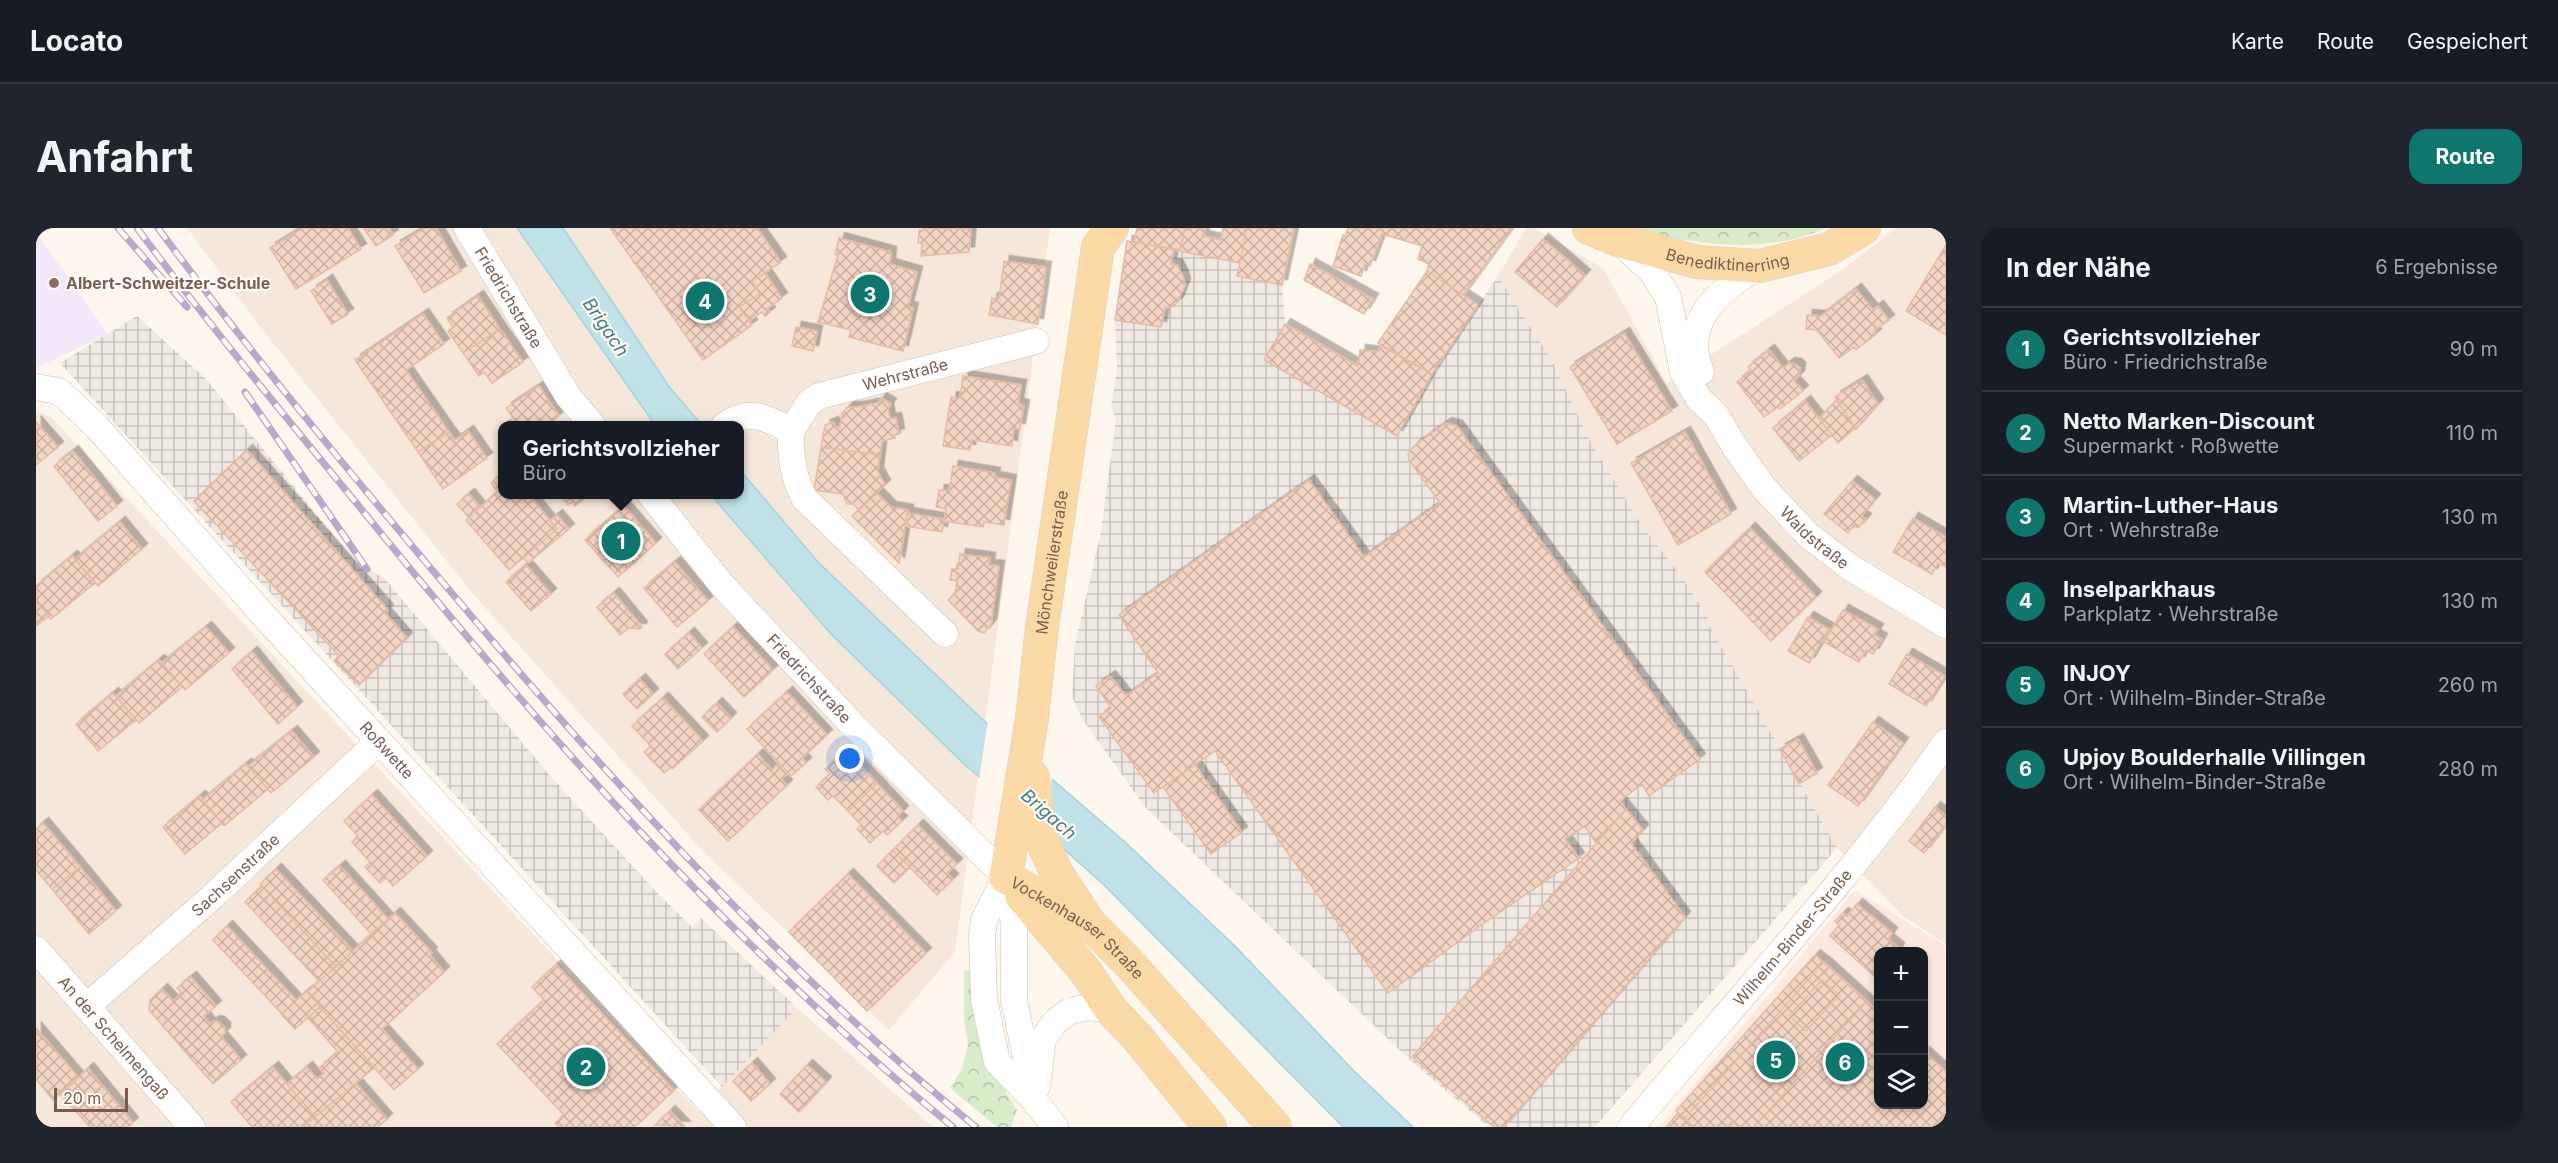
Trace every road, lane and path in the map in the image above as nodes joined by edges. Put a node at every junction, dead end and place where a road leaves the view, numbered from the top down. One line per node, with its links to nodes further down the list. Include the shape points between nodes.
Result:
1 (467, 228): 9 (street, Friedrichstraße, via 568,396)
2 (1864, 228): 5 (main road, Benediktinerring, via 1829,249)
3 (1100, 234): 15 (main road, Mönchweilerstraße)
4 (1604, 234): 5 (main road, Benediktinerring, via 1697,262); 8 (street, Waldstraße, via 1652,272 1668,297 1683,372 1699,399)
5 (1759, 266): 8 (street, Waldstraße, via 1709,304 1698,325 1695,343 1699,369 1711,392)
6 (1036, 341): 11 (street, Wehrstraße, via 819,396 809,403)
7 (36, 387): 16 (street, Roßwette, via 59,391 97,427)
8 (1716, 415): 13 (street, Waldstraße, via 1764,488 1807,534 1848,566)
9 (589, 421)
10 (730, 421): 11 (street, via 736,417 765,416)
11 (791, 431): 14 (street, via 796,483 804,499)
12 (653, 499): 18 (street, Friedrichstraße, via 722,585 850,722)
13 (1946, 625)
14 (945, 634)
15 (1030, 729): 18 (main road, Mönchweilerstraße); 19 (main road, via 1040,836 1056,872)
16 (380, 741): 21 (street, Sachsenstraße, via 212,897); 26 (street, Roßwette)
17 (1946, 742): 29 (street, Wilhelm-Binder-Straße, via 1801,930)
18 (1006, 877): 19 (main road, Vockenhauser Straße); 22 (main road, Vockenhauser Straße, via 1086,972); 23 (street, via 1014,924 1014,1000)
19 (1094, 928): 24 (main road, Vockenhauser Straße)
20 (36, 949): 21 (street, An der Schelmengaß)
21 (87, 1006): 25 (street, An der Schelmengaß)
22 (1112, 1011): 23 (street, via 1090,1007 1070,1011 1054,1022 1043,1040); 28 (main road, Vockenhauser Straße)
23 (1035, 1101): 27 (street)
24 (1270, 1123)
25 (192, 1127)
26 (733, 1127)
27 (1055, 1127)
28 (1210, 1127)
29 (1631, 1127)

